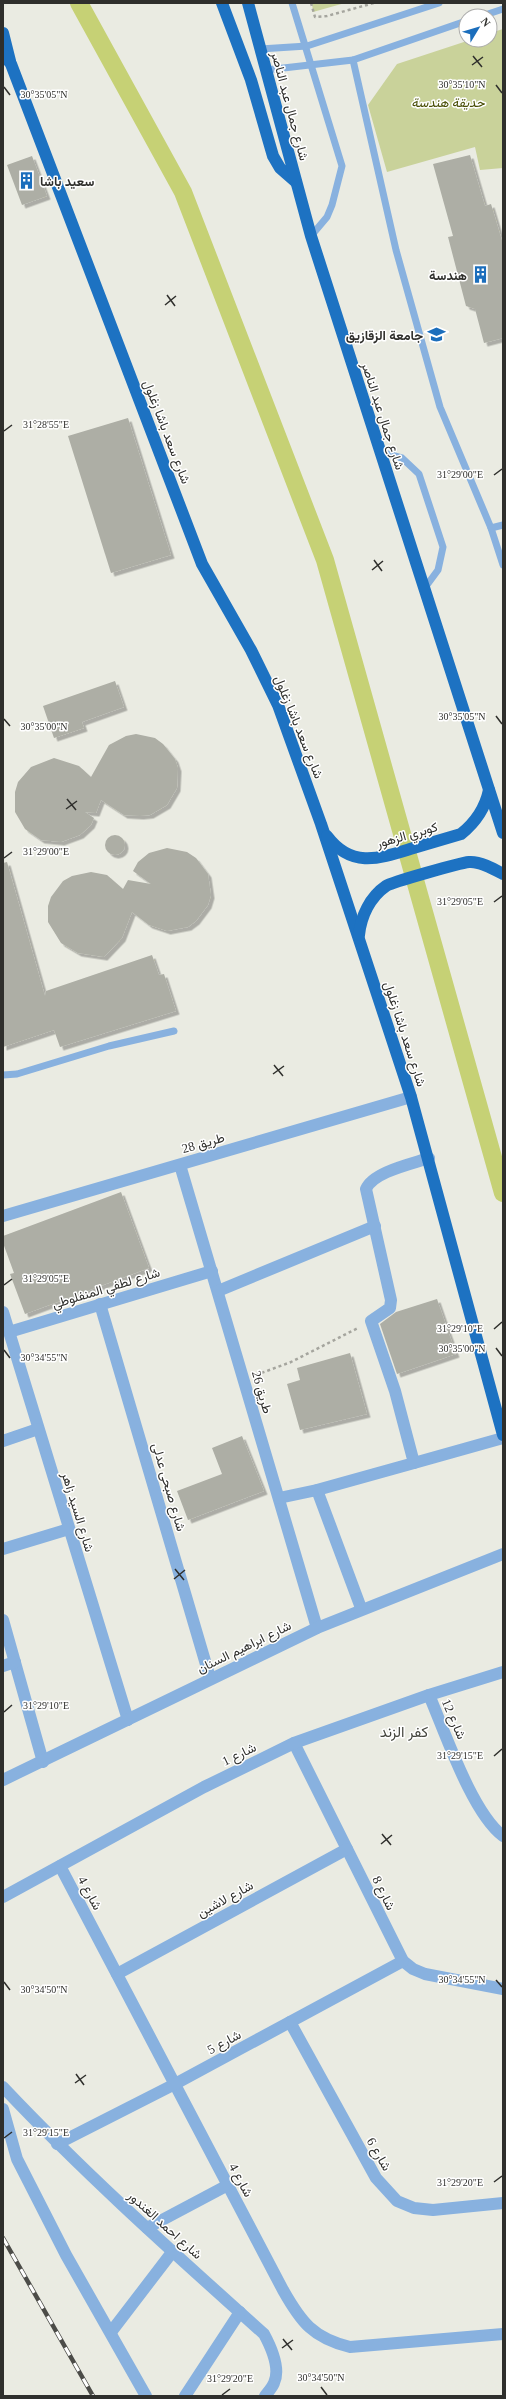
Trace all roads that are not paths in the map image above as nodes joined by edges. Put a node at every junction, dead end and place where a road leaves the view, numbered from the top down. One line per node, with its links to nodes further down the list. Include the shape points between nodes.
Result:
1 (222, 3): 14 (highway, via 251,80 273,156 280,168)
2 (248, 3): 8 (highway, شارع جمال عبد الناصر)
3 (292, 3): 7 (lane)
4 (439, 3): 7 (lane)
5 (458, 24): 10 (lane)
6 (3, 33): 11 (highway)
7 (307, 46): 8 (lane); 12 (lane)
8 (260, 49): 13 (highway, شارع جمال عبد الناصر)
9 (3, 54): 11 (highway, شارع سعد باشا زغلول)
10 (354, 60): 12 (lane); 18 (lane, via 396,250 440,407)
11 (11, 64): 22 (highway, شارع سعد باشا زغلول, via 202,564 251,650 278,705)
12 (312, 66): 13 (lane); 15 (lane, via 342,166 327,217)
13 (266, 70): 14 (highway, شارع جمال عبد الناصر)
14 (296, 182): 15 (highway, شارع جمال عبد الناصر)
15 (311, 236): 16 (highway, شارع جمال عبد الناصر)
16 (380, 452): 20 (highway, شارع جمال عبد الناصر); 20 (lane, via 402,458 419,474 443,547 438,570)
17 (503, 525): 18 (lane)
18 (491, 528): 19 (lane)
19 (503, 565)
20 (424, 589): 21 (highway, شارع جمال عبد الناصر)
21 (489, 790): 22 (highway, كوبري الزهور, via 482,811 469,828 460,834 379,859 364,859 338,848); 23 (highway, شارع جمال عبد الناصر)
22 (321, 824): 25 (highway, شارع سعد باشا زغلول)
23 (503, 831)
24 (503, 874): 25 (highway, via 487,866 469,862 388,885 378,892 367,907)
25 (358, 937): 28 (highway, شارع سعد باشا زغلول)
26 (174, 1031): 27 (lane, via 109,1046 17,1074)
27 (3, 1075)
28 (411, 1097): 29 (highway, شارع سعد باشا زغلول); 30 (street, طريق 28)
29 (429, 1158): 32 (street, via 376,1177 368,1183 366,1194); 39 (highway, شارع سعد باشا زغلول)
30 (180, 1165): 31 (street, طريق 28); 33 (street, طريق 26)
31 (3, 1216)
32 (375, 1226): 34 (street); 42 (street, via 391,1300 390,1308 371,1321 395,1391)
33 (212, 1271): 34 (street, طريق 26); 35 (street, شارع لطفي المنفلوطي)
34 (218, 1291): 44 (street, طريق 26)
35 (100, 1304): 37 (street, شارع لطفي المنفلوطي); 54 (street, شارع صبحى عدلى)
36 (3, 1312): 37 (street, شارع السيد زاهر)
37 (9, 1332): 38 (street, شارع السيد زاهر)
38 (38, 1429): 41 (street); 45 (street, شارع السيد زاهر)
39 (503, 1435)
40 (503, 1438): 42 (street)
41 (3, 1441)
42 (414, 1464): 43 (street)
43 (317, 1490): 44 (street); 48 (street)
44 (278, 1498): 50 (street, طريق 26)
45 (69, 1529): 46 (street); 56 (street, شارع السيد زاهر)
46 (3, 1549)
47 (503, 1554): 48 (street, شارع ابراهيم السنان)
48 (361, 1608): 50 (street, شارع ابراهيم السنان)
49 (3, 1620): 51 (street)
50 (316, 1628): 54 (street, شارع ابراهيم السنان)
51 (15, 1662): 52 (street); 58 (street)
52 (3, 1666)
53 (503, 1672): 55 (street, شارع 1)
54 (210, 1678): 56 (street, شارع ابراهيم السنان)
55 (429, 1695): 57 (street, شارع 1); 60 (street, شارع 12, via 461,1770 486,1820)
56 (128, 1720): 58 (street, شارع ابراهيم السنان)
57 (294, 1743): 61 (street, شارع 8); 62 (street, شارع 1, via 204,1787)
58 (43, 1762): 59 (street, شارع ابراهيم السنان)
59 (3, 1780)
60 (503, 1836)
61 (346, 1849): 64 (street, شارع 8); 65 (street, شارع لاشين)
62 (60, 1866): 63 (street, شارع 1); 65 (street, شارع 4)
63 (3, 1897)
64 (403, 1961): 66 (street, via 425,1974); 67 (street, شارع 5)
65 (117, 1974): 68 (street, شارع 4)
66 (503, 1989)
67 (290, 2022): 68 (street, شارع 5); 73 (street, شارع 6, via 376,2178 397,2201 414,2208 433,2210)
68 (175, 2084): 71 (street, شارع 5); 72 (street, شارع 4)
69 (3, 2086): 71 (street, شارع احمد الغندور)
70 (3, 2109): 77 (street, via 17,2159 66,2255)
71 (57, 2144): 74 (street, شارع احمد الغندور)
72 (228, 2185): 74 (street); 78 (street, شارع 4, via 294,2308 303,2322 316,2334 350,2347)
73 (503, 2202)
74 (146, 2228): 75 (street, شارع احمد الغندور)
75 (173, 2251): 76 (street, شارع احمد الغندور); 77 (street)
76 (240, 2312): 80 (street); 81 (street, شارع احمد الغندور, via 264,2334 272,2350 276,2369 275,2382)
77 (111, 2332): 79 (street)
78 (503, 2334)
79 (146, 2396)
80 (185, 2396)
81 (265, 2396)

